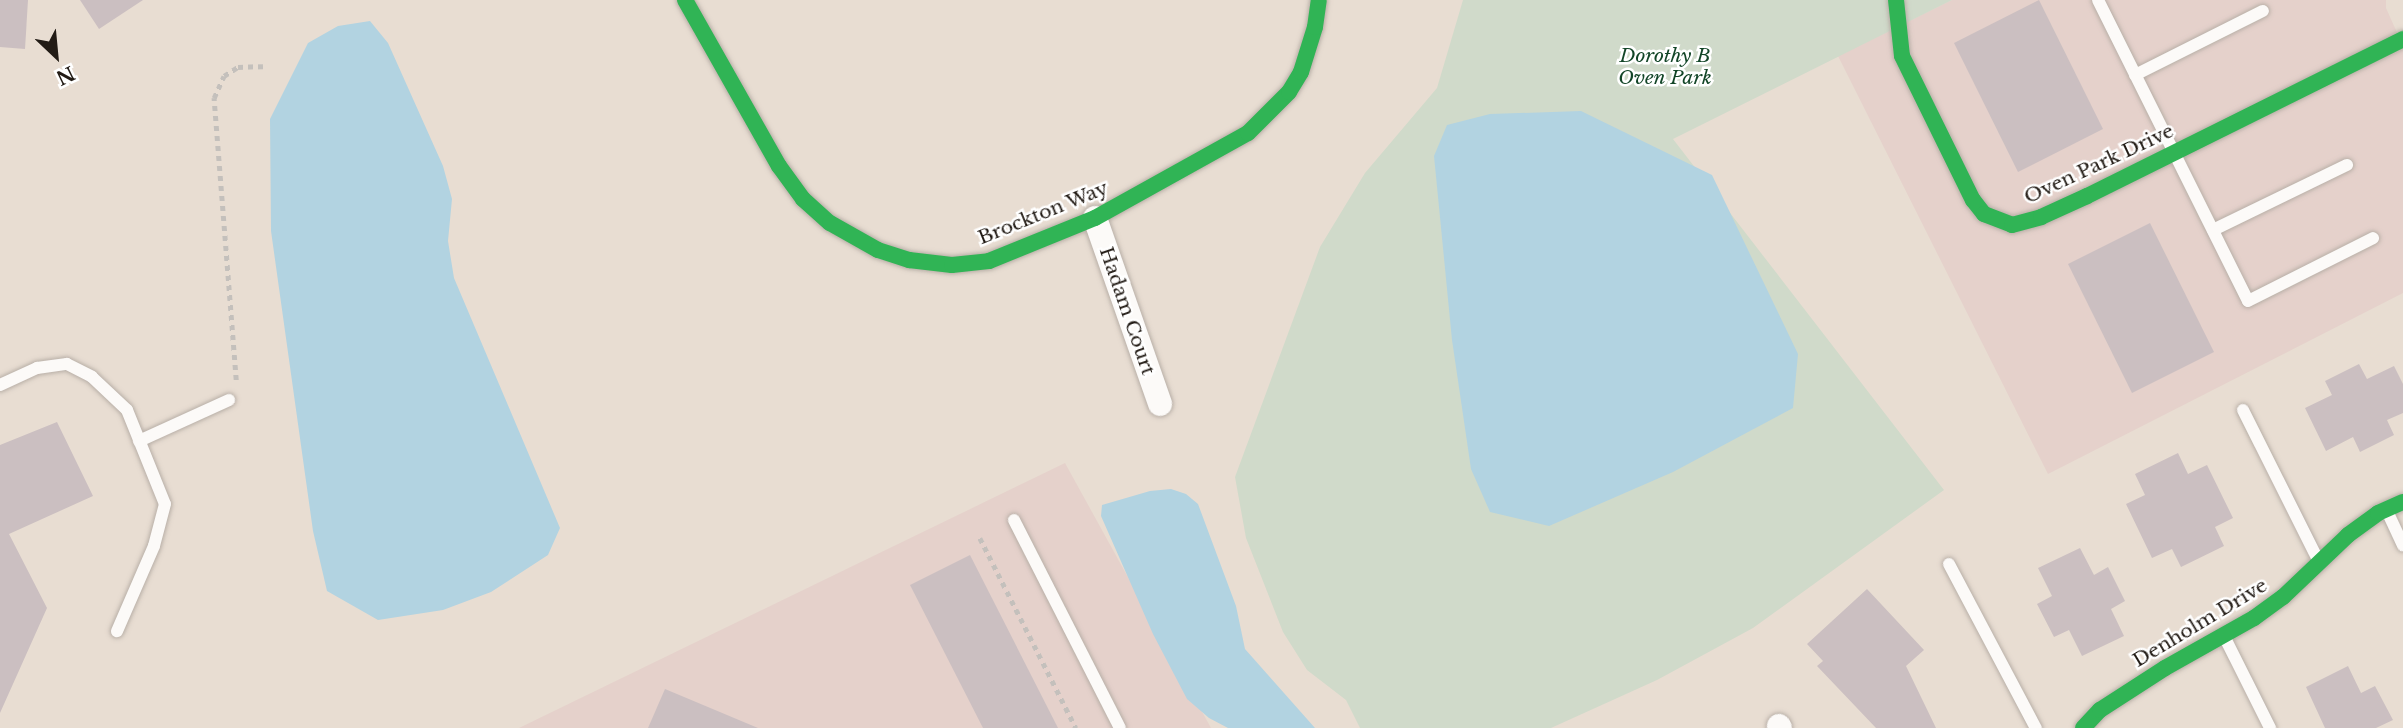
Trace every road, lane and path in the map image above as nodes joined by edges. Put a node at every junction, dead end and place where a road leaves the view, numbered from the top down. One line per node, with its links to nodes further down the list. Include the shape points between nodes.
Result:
1 (685, 0): 11 (street, Brockton Way, via 779,166 803,199 830,223 878,250 909,260 952,265 989,261)
2 (1319, 0): 11 (street, Brockton Way, via 1301,72 1261,122 1198,163)
3 (1896, 0): 9 (street, Oven Park Drive, via 1902,57 1973,200 1994,220 2012,225 2041,217)
4 (2098, 0): 8 (lane)
5 (2263, 11): 8 (lane)
6 (2403, 39): 9 (street, Oven Park Drive)
7 (263, 66): 15 (path, via 238,66 224,76 214,98 237,389)
8 (2135, 75): 9 (lane)
9 (2174, 153): 12 (lane)
10 (2347, 164): 12 (lane)
11 (1095, 218): 16 (street, Hadam Court)
12 (2213, 230): 13 (lane, via 2248,301)
13 (2373, 238)
14 (0, 385): 18 (lane, via 37,368 67,364 92,377 127,410)
15 (229, 400): 18 (lane)
16 (1160, 404)
17 (2244, 410): 24 (lane)
18 (139, 441): 26 (lane, via 164,504 154,546)
19 (2403, 502): 20 (street, Denholm Drive)
20 (2386, 509): 23 (lane); 24 (street, Denholm Drive, via 2348,535)
21 (1014, 520): 29 (lane)
22 (980, 538): 28 (path)
23 (2403, 545)
24 (2320, 562): 27 (street, Denholm Drive, via 2283,597)
25 (1949, 564): 30 (lane)
26 (117, 631)
27 (2223, 635): 31 (street, Denholm Drive, via 2100,710); 32 (lane)
28 (1076, 728)
29 (1120, 728)
30 (2036, 728)
31 (2083, 728)
32 (2270, 728)

